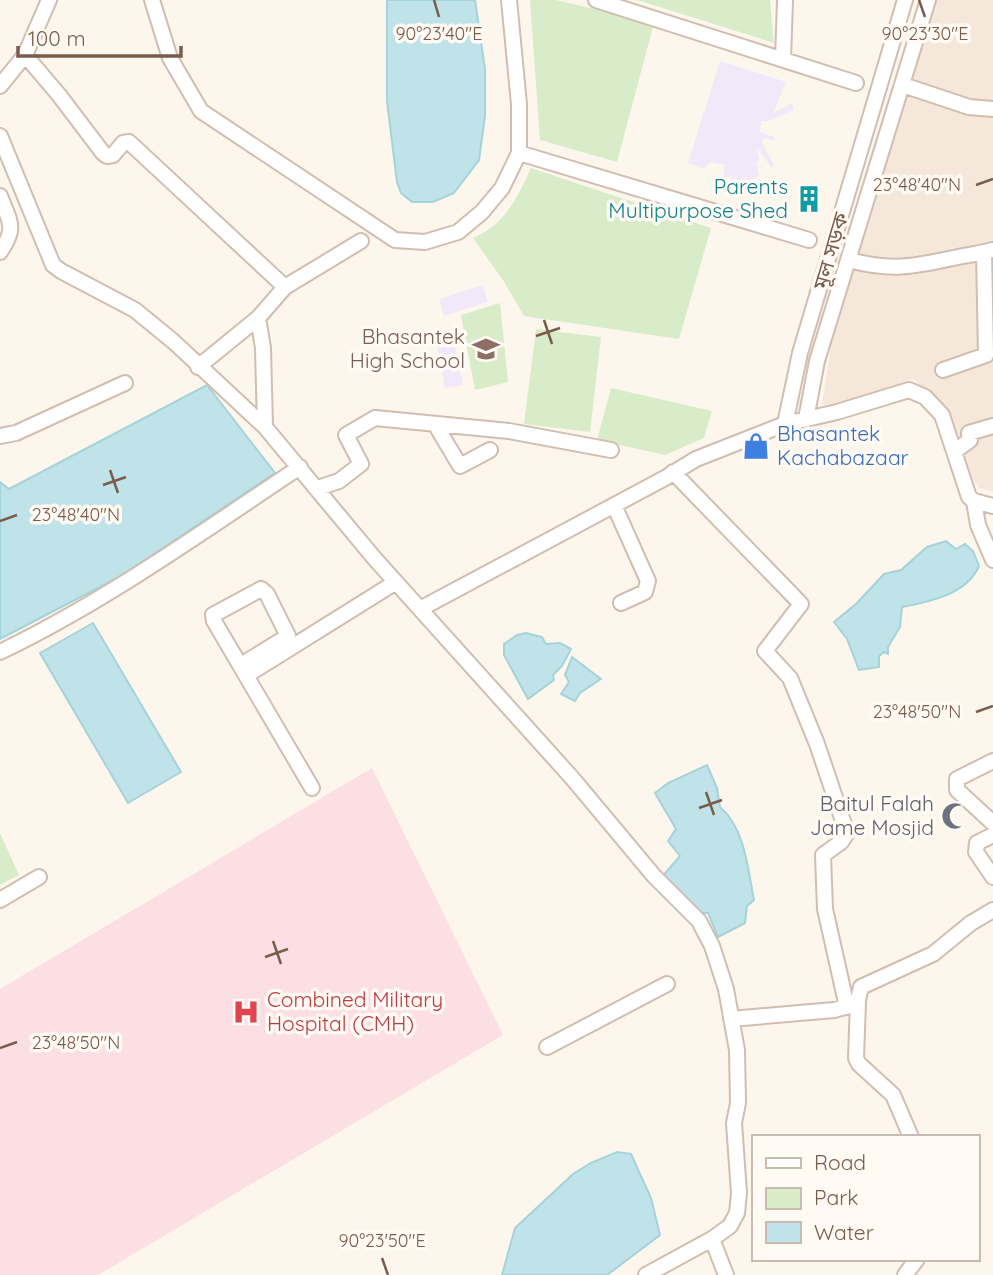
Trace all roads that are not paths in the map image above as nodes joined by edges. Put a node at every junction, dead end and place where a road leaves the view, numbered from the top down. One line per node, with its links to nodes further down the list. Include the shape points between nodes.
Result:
1 (49, 0): 8 (street)
2 (152, 0): 17 (street, via 170,58 201,111 395,240 425,243 458,232 502,188)
3 (509, 0): 17 (street)
4 (596, 0): 9 (street)
5 (785, 0): 9 (street)
6 (905, 0): 14 (street, মূল সড়ক)
7 (928, 0): 11 (street, মূল সড়ক)
8 (25, 55): 12 (street); 24 (street, via 103,153 113,155 129,142)
9 (783, 60): 10 (street)
10 (856, 83)
11 (903, 85): 13 (street, via 969,107); 15 (street, মূল সড়ক)
12 (0, 86)
13 (993, 109)
14 (870, 124): 15 (street); 32 (street, মূল সড়ক, via 800,353)
15 (889, 128): 23 (street, মূল সড়ক)
16 (0, 136): 27 (street, via 53,265 135,310)
17 (519, 153): 19 (street)
18 (0, 196): 22 (street, via 11,226)
19 (809, 240)
20 (361, 241): 24 (street)
21 (989, 251): 23 (street, via 902,267); 26 (street)
22 (0, 252)
23 (849, 260): 30 (street, মূল সড়ক, via 817,361)
24 (285, 287): 25 (street)
25 (258, 318): 27 (street); 34 (street)
26 (990, 354): 28 (street)
27 (198, 367): 34 (street)
28 (943, 370)
29 (125, 383): 35 (street)
30 (806, 419): 32 (street); 38 (street, via 909,390 925,397 942,415)
31 (435, 424): 36 (street, via 460,466); 37 (street, via 509,431); 41 (street, via 375,418 346,435 360,464 339,481)
32 (785, 424): 40 (street)
33 (993, 426): 38 (street, via 969,433 970,440)
34 (265, 427): 39 (street)
35 (0, 436)
36 (491, 450)
37 (611, 450)
38 (955, 451): 42 (street)
39 (300, 467): 41 (street); 49 (street, via 140,573)
40 (673, 471): 43 (street); 60 (street, via 801,604 765,651 790,678 847,833 823,855 825,909)
41 (318, 488): 46 (street)
42 (974, 501): 44 (street); 45 (street, via 978,525)
43 (614, 505): 47 (street, via 648,581 645,592); 48 (street)
44 (993, 506)
45 (993, 560)
46 (396, 582): 48 (street); 50 (street)
47 (621, 603)
48 (420, 609): 61 (street, via 654,876 699,921 719,964)
49 (0, 652)
50 (244, 670): 50 (street, via 213,615 261,589 288,636); 52 (street)
51 (993, 761): 53 (street, via 957,779 956,784)
52 (312, 788)
53 (993, 823)
54 (993, 835): 56 (street, via 976,847)
55 (39, 877): 57 (street)
56 (993, 877)
57 (0, 900)
58 (993, 909): 60 (street, via 933,954 861,987)
59 (667, 984): 62 (street)
60 (852, 1005): 61 (street); 63 (street, via 856,1058 893,1095)
61 (731, 1019): 64 (street, via 739,1077 734,1123 739,1194 730,1226)
62 (547, 1047)
63 (910, 1135)
64 (712, 1239): 65 (street); 66 (street)
65 (646, 1275)
66 (726, 1275)

